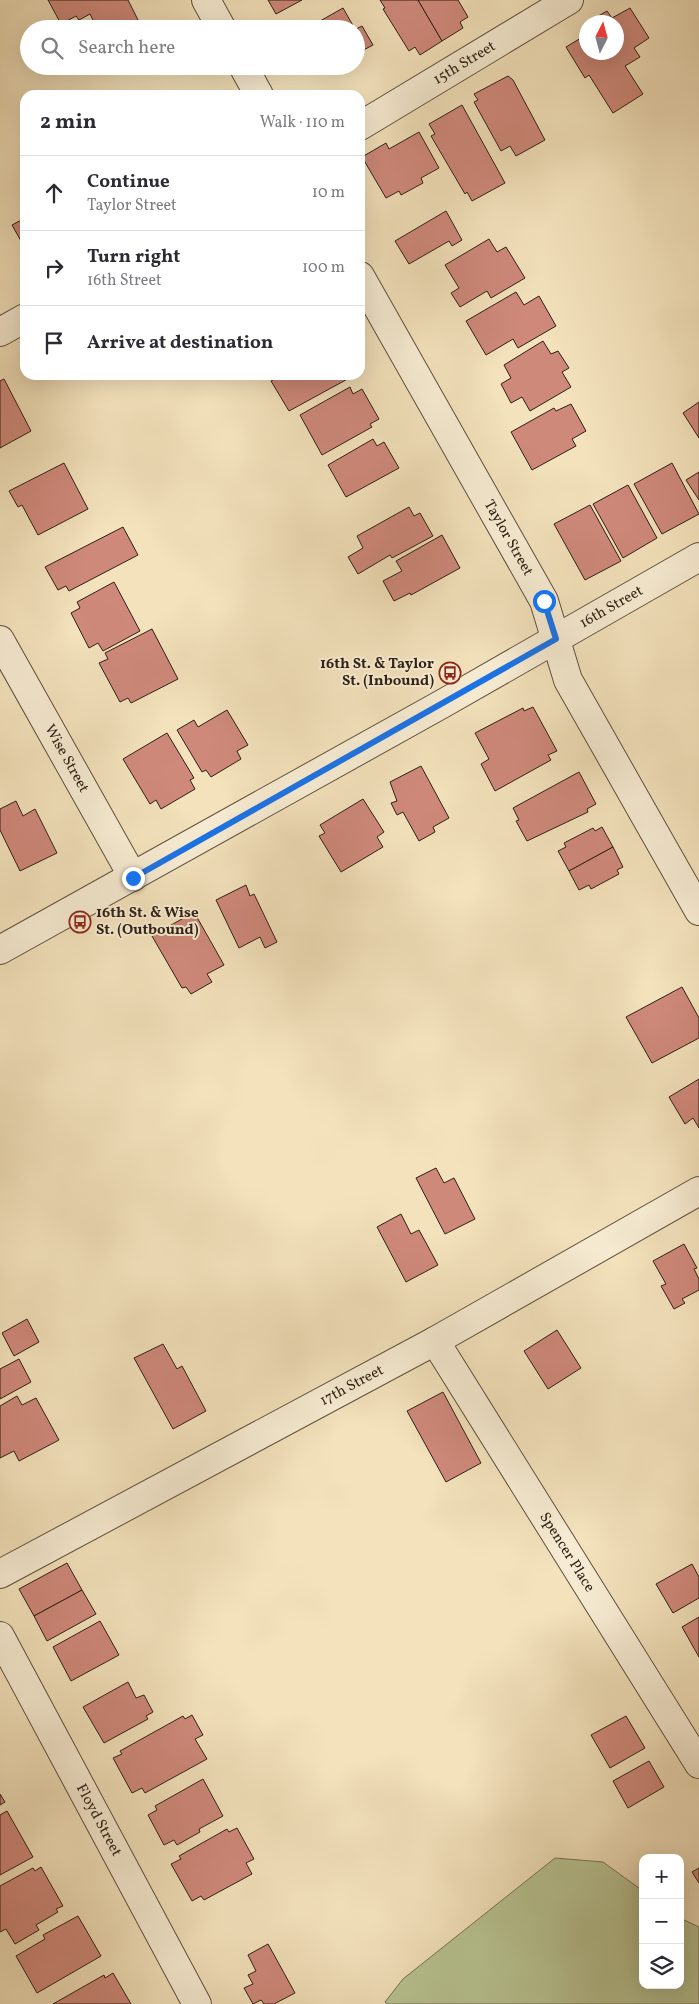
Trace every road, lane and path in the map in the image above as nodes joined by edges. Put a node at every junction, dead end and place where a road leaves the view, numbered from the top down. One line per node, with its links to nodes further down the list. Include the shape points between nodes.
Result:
1 (206, 0): 3 (street)
2 (570, 0): 6 (street, 15th Street)
3 (217, 20)
4 (248, 75): 5 (street)
5 (255, 90)
6 (365, 123)
7 (365, 285): 11 (street, Taylor Street, via 544,601)
8 (20, 321): 9 (street)
9 (0, 332)
10 (699, 557): 11 (street, 16th Street)
11 (556, 639): 13 (street, 16th Street); 14 (street, Taylor Street, via 568,680)
12 (0, 640): 13 (street, Wise Street)
13 (133, 878): 15 (street, 16th Street)
14 (699, 911)
15 (0, 950)
16 (699, 1191): 17 (street, 17th Street)
17 (434, 1341): 18 (street, 17th Street); 20 (street, Spencer Place)
18 (0, 1574)
19 (0, 1636): 21 (street, Floyd Street)
20 (699, 1764)
21 (197, 2004)

